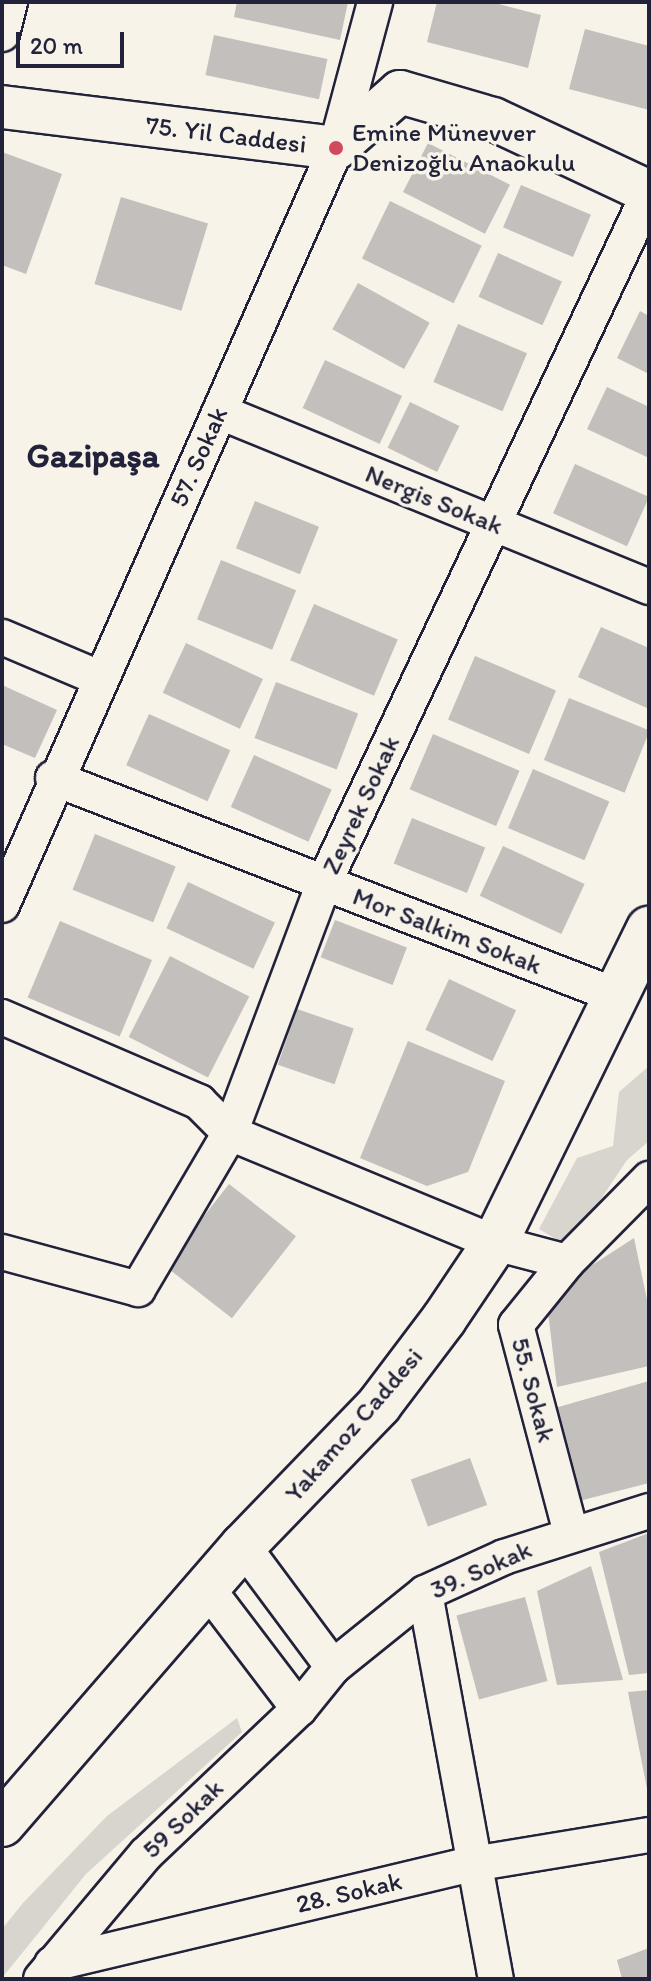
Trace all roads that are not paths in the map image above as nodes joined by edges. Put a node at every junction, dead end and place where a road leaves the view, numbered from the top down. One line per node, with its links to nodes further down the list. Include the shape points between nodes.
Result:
1 (10, 2): 3 (street)
2 (375, 2): 5 (street, 57. Sokak)
3 (2, 34)
4 (2, 107): 5 (street, 75. Yil Caddesi)
5 (336, 148): 6 (street, 75. Yil Caddesi, via 400,92 493,119); 7 (street, 57. Sokak)
6 (649, 193): 8 (street, Zeyrek Sokak)
7 (220, 412): 8 (street, Nergis Sokak); 11 (street, 57. Sokak)
8 (492, 523): 9 (street, Nergis Sokak); 13 (street, Zeyrek Sokak)
9 (649, 587)
10 (2, 637): 11 (street)
11 (99, 678): 12 (street, 57. Sokak)
12 (53, 778): 13 (street, Mor Salkim Sokak); 14 (street, 57. Sokak)
13 (323, 885): 16 (street, Mor Salkim Sokak); 18 (street, Zeyrek Sokak)
14 (2, 905)
15 (649, 929): 16 (main road, Yakamoz Caddesi)
16 (617, 996): 20 (main road, Yakamoz Caddesi)
17 (2, 1017): 18 (street, via 199,1102)
18 (230, 1133): 20 (street); 21 (street, Zeyrek Sokak, via 138,1289)
19 (649, 1179): 22 (street, 55. Sokak)
20 (495, 1243): 22 (street); 25 (main road, Yakamoz Caddesi, via 379,1405)
21 (2, 1252)
22 (567, 1262): 24 (street, 55. Sokak, via 516,1325)
23 (649, 1511): 24 (street, 39. Sokak)
24 (571, 1533): 27 (street, 39. Sokak)
25 (243, 1546): 26 (main road, Yakamoz Caddesi); 28 (street)
26 (207, 1588): 29 (street); 30 (main road, Yakamoz Caddesi)
27 (425, 1593): 28 (street, 39. Sokak); 32 (street)
28 (333, 1667): 29 (street, 59 Sokak)
29 (299, 1709): 33 (street, 59 Sokak, via 146,1854)
30 (2, 1824)
31 (649, 1835): 32 (street, 28. Sokak)
32 (473, 1864): 33 (street, 28. Sokak); 34 (street)
33 (46, 1971)
34 (496, 1979)

